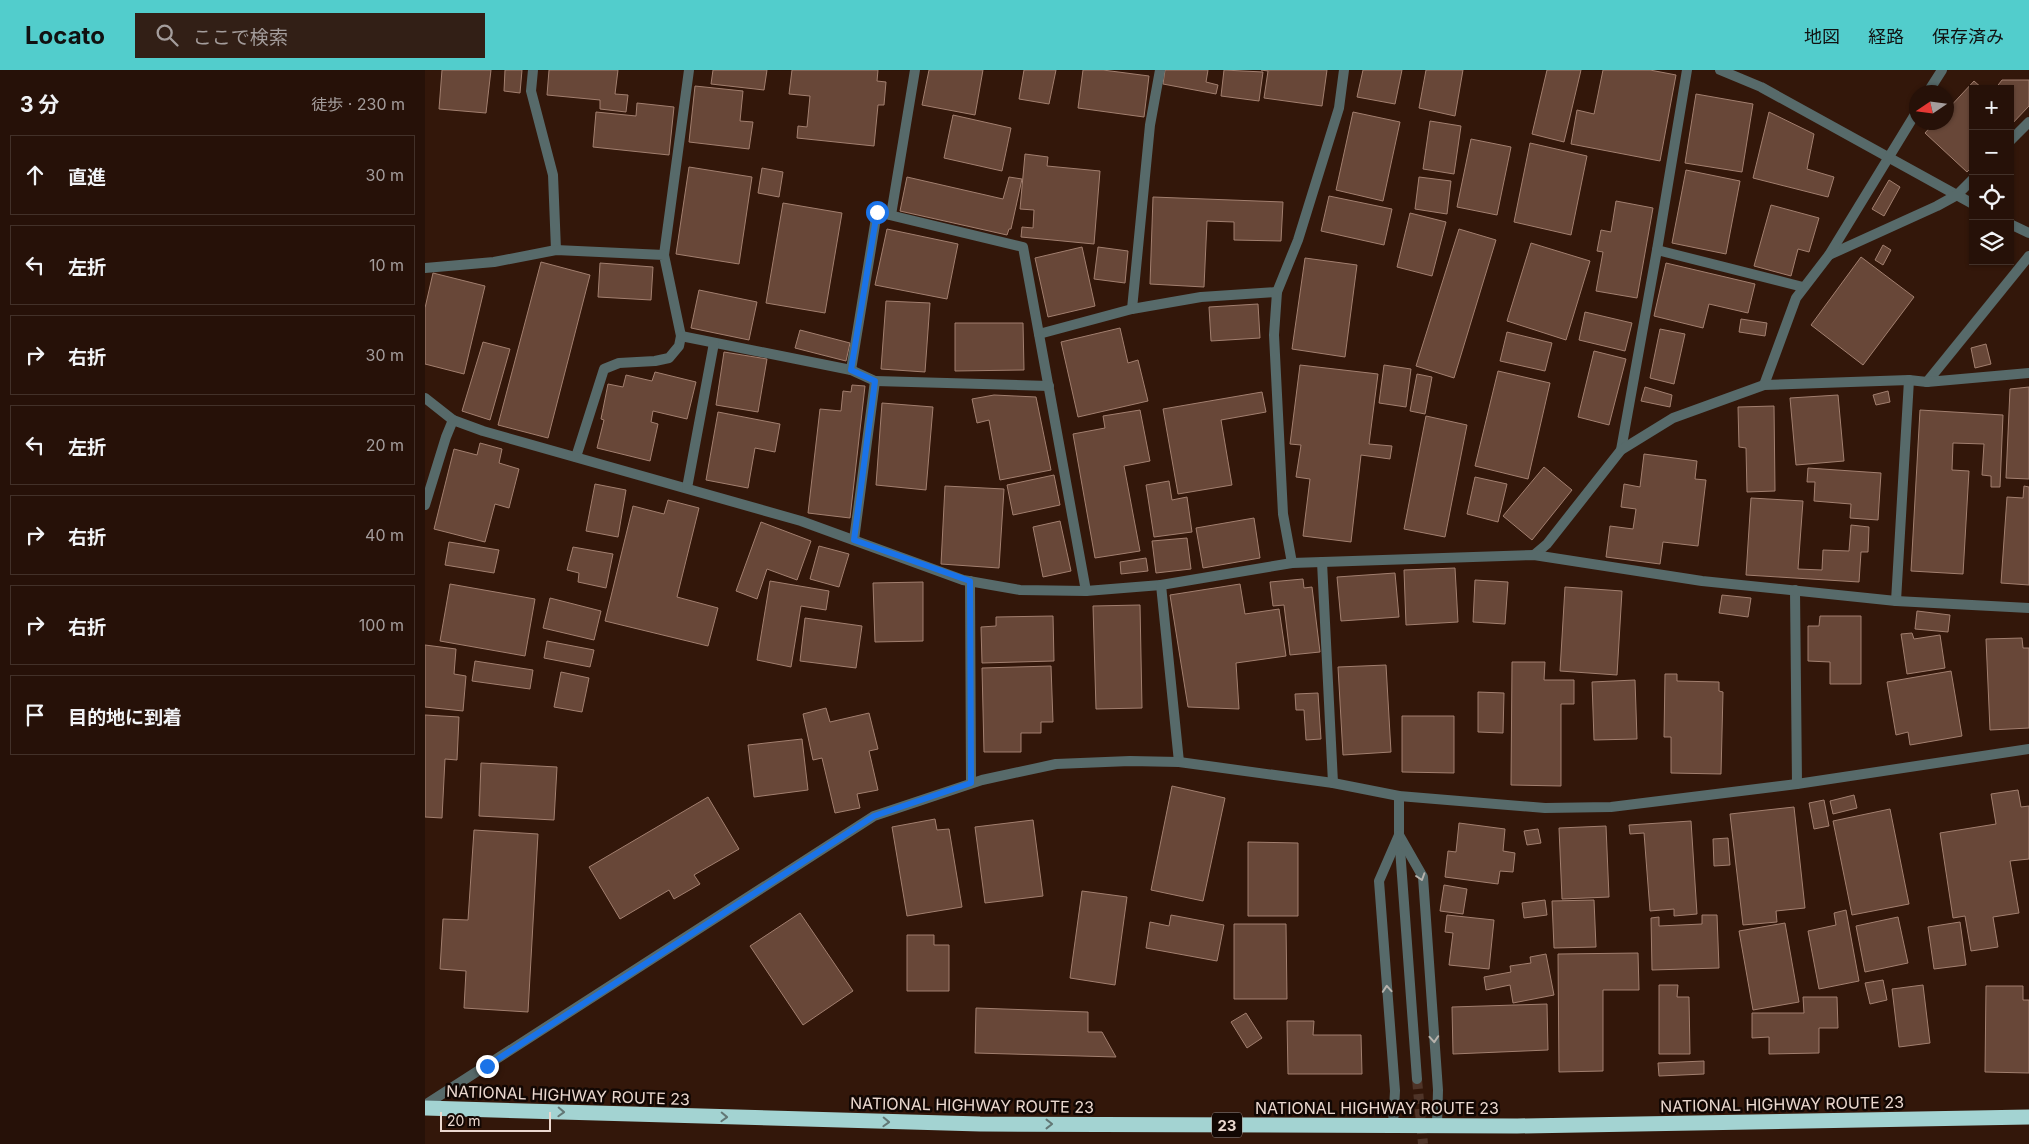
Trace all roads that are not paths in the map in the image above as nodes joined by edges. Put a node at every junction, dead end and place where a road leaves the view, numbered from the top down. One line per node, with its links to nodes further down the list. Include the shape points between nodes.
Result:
1 (533, 70): 20 (street, via 531,91 553,175)
2 (689, 70): 22 (street)
3 (915, 70): 17 (street)
4 (1160, 70): 28 (street, via 1150,126)
5 (1344, 70): 27 (street, via 1339,108 1298,240)
6 (1687, 70): 21 (street)
7 (1720, 70): 13 (street, via 1761,87)
8 (1942, 70): 9 (street)
9 (1932, 85)
10 (2029, 122): 12 (street)
11 (1909, 124): 13 (street)
12 (2014, 137)
13 (1888, 157): 15 (street); 23 (street)
14 (1969, 183): 15 (street)
15 (1957, 195): 16 (street); 23 (street)
16 (1969, 202)
17 (891, 215): 29 (street, via 1023,247); 32 (street, via 877,212)
18 (2014, 226): 19 (street)
19 (2029, 233)
20 (557, 250): 22 (street); 25 (street, via 494,262)
21 (1657, 250): 26 (street); 41 (street)
22 (664, 255): 30 (street)
23 (1829, 255): 26 (street)
24 (2029, 256): 36 (street)
25 (425, 268)
26 (1803, 287): 37 (street)
27 (1277, 292): 28 (street, via 1201,297); 48 (street, via 1274,335 1283,514)
28 (1132, 309): 29 (street)
29 (1039, 334): 38 (street)
30 (681, 336): 31 (street); 42 (street, via 679,346 669,358 619,362 604,369)
31 (714, 343): 32 (street); 43 (street)
32 (851, 370): 35 (street)
33 (2029, 373): 36 (street)
34 (1909, 380): 36 (street); 37 (street); 53 (street)
35 (875, 381): 38 (street); 45 (street)
36 (1927, 382)
37 (1764, 385): 41 (street, via 1673,418)
38 (1049, 386): 52 (street)
39 (425, 398): 40 (street)
40 (453, 420): 42 (street); 44 (street)
41 (1621, 450): 46 (street, via 1547,544)
42 (576, 456): 43 (street)
43 (687, 488): 45 (street)
44 (425, 505)
45 (854, 540): 49 (street)
46 (1534, 555): 47 (street); 51 (street, via 1702,581)
47 (1322, 562): 48 (street); 58 (street)
48 (1291, 563): 50 (street)
49 (970, 581): 52 (street, via 1020,590); 57 (street)
50 (1161, 585): 52 (street); 56 (street)
51 (1795, 590): 53 (street); 59 (street)
52 (1086, 591)
53 (1896, 601): 54 (street)
54 (2029, 608)
55 (2029, 749): 59 (street)
56 (1179, 762): 57 (street, via 1056,764); 58 (street)
57 (971, 783): 63 (street, via 874,816)
58 (1333, 783): 60 (street)
59 (1797, 784): 60 (street, via 1611,807 1545,808)
60 (1399, 796): 61 (street)
61 (1399, 835): 62 (street); 65 (street, one-way to 61, via 1395,1091 1379,881); 66 (street, one-way to 66, via 1423,877 1438,1090)
62 (1417, 1079)
63 (425, 1106): 65 (highway, NATIONAL HIGHWAY ROUTE 23 / 23, one-way to 65, via 980,1124)
64 (2029, 1117): 66 (highway, NATIONAL HIGHWAY ROUTE 23 / 23)
65 (1393, 1125): 66 (highway, NATIONAL HIGHWAY ROUTE 23 / 23)
66 (1437, 1126)

